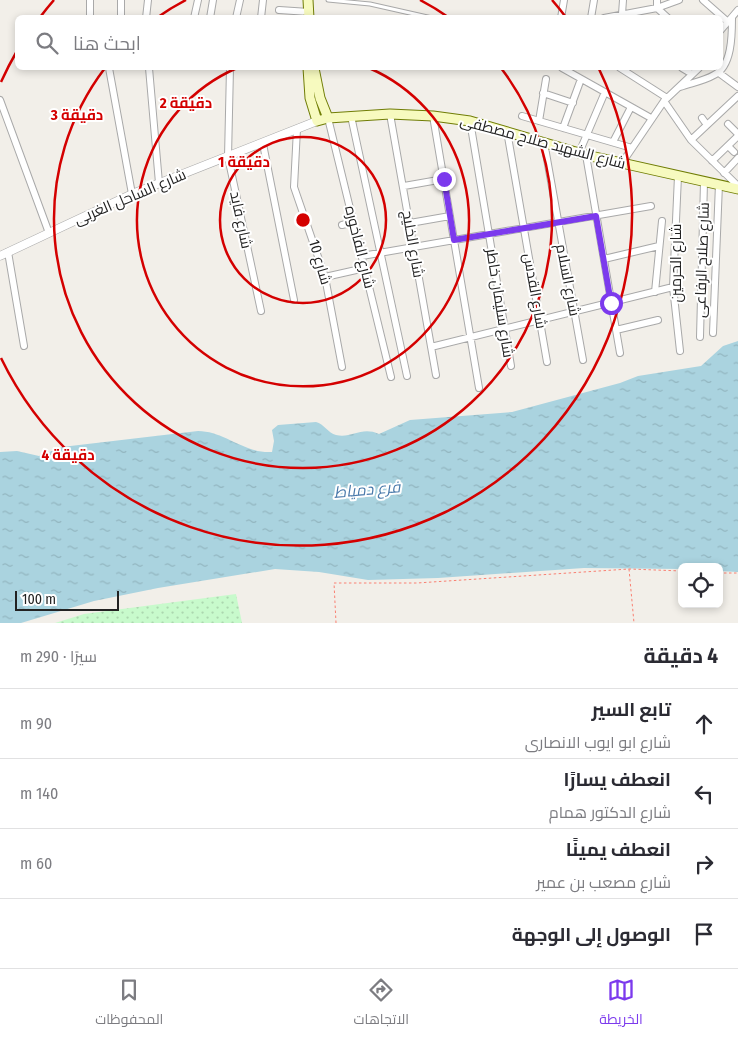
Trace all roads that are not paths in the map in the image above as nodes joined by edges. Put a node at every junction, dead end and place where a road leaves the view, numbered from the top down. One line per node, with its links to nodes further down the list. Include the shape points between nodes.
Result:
1 (90, 0): 20 (street)
2 (121, 0): 21 (street)
3 (148, 0): 22 (street)
4 (198, 0): 23 (street)
5 (214, 0): 24 (street)
6 (240, 0): 25 (street)
7 (263, 0): 26 (street)
8 (308, 0): 27 (main road)
9 (328, 0): 28 (lane, via 377,4)
10 (564, 0): 29 (street)
11 (594, 0): 30 (street)
12 (623, 0): 19 (street)
13 (657, 0): 16 (street)
14 (678, 0): 16 (street)
15 (703, 0): 33 (street)
16 (657, 8): 19 (street); 32 (street)
17 (279, 10): 27 (street)
18 (738, 10): 33 (street)
19 (622, 14): 31 (street)
20 (90, 15)
21 (121, 15)
22 (146, 15)
23 (195, 15)
24 (211, 15)
25 (237, 15)
26 (261, 15)
27 (309, 15)
28 (420, 15)
29 (562, 15)
30 (592, 15)
31 (618, 15)
32 (665, 15)
33 (730, 20): 34 (street); 35 (street, via 732,37)
34 (723, 28)
35 (723, 66)
36 (109, 70): 94 (street)
37 (148, 70): 90 (street)
38 (230, 70): 83 (street, شارع فايد)
39 (308, 70): 65 (main road, via 310,98)
40 (314, 70): 62 (main road)
41 (566, 70): 48 (street)
42 (623, 70): 54 (street)
43 (685, 70): 46 (street)
44 (697, 70): 46 (street)
45 (718, 72): 49 (street); 50 (street)
46 (692, 74): 50 (street)
47 (546, 78): 51 (street)
48 (582, 78): 52 (street); 56 (street)
49 (738, 86)
50 (678, 88): 54 (street)
51 (543, 92): 56 (street); 67 (street)
52 (605, 92): 57 (street); 73 (street)
53 (738, 96): 69 (street)
54 (665, 99): 63 (street); 75 (street)
55 (0, 100): 104 (street)
56 (573, 103): 70 (street)
57 (631, 107): 63 (street); 77 (street)
58 (390, 114): 59 (main road, شارع الشهيد صلاح مصطفى); 60 (main road, شارع الشهيد صلاح مصطفى); 92 (street, شارع الخليج)
59 (351, 116): 62 (main road, شارع الشهيد صلاح مصطفى); 110 (street)
60 (433, 116): 66 (main road, شارع الشهيد صلاح مصطفى); 88 (street)
61 (522, 116): 67 (street)
62 (328, 118): 65 (main road, شارع الشهيد صلاح مصطفى); 99 (street, شارع الفاخوره)
63 (651, 118): 80 (street)
64 (702, 118): 69 (street)
65 (317, 121): 71 (street, شارع الساحل الغربى)
66 (470, 121): 72 (main road, شارع الشهيد صلاح مصطفى); 105 (street, شارع سليمان خاطر)
67 (538, 121): 70 (street)
68 (728, 124): 74 (street)
69 (707, 125): 75 (street)
70 (563, 128): 73 (street)
71 (297, 129): 78 (street, شارع الساحل الغربى); 115 (street, شارع 10, via 294,188)
72 (507, 131): 76 (main road, شارع الشهيد صلاح مصطفى); 103 (street, شارع القدس)
73 (587, 135): 77 (street); 81 (street)
74 (738, 135): 79 (street)
75 (691, 140): 84 (street)
76 (544, 142): 81 (main road, شارع الشهيد صلاح مصطفى); 100 (street, شارع السلام)
77 (613, 142): 80 (street)
78 (263, 144): 83 (street, شارع الساحل الغربى); 118 (street)
79 (728, 146): 82 (street); 84 (street)
80 (632, 148): 85 (street)
81 (583, 154): 85 (main road, شارع الشهيد صلاح مصطفى); 97 (street)
82 (736, 155): 86 (street)
83 (228, 157): 90 (street, شارع الساحل الغربى); 120 (street, شارع فايد)
84 (712, 161): 86 (street)
85 (622, 163): 87 (main road, شارع الشهيد صلاح مصطفى)
86 (724, 173): 93 (street)
87 (678, 176): 89 (main road, شارع الشهيد صلاح مصطفى); 116 (street, شارع الحرمين)
88 (444, 179): 92 (street); 96 (street)
89 (704, 182): 91 (main road, شارع الشهيد صلاح مصطفى); 127 (street, شارع صلاح الرفاعى)
90 (159, 183): 94 (street, شارع الساحل الغربى)
91 (719, 184): 93 (main road, شارع الشهيد صلاح مصطفى); 126 (street)
92 (404, 186): 101 (street, شارع الخليج)
93 (738, 188)
94 (132, 194): 104 (street, شارع الساحل الغربى)
95 (651, 206): 97 (street)
96 (450, 216): 101 (street); 106 (street)
97 (596, 216): 100 (street); 113 (street)
98 (662, 221): 107 (street)
99 (354, 222): 102 (street); 112 (street, شارع الفاخوره)
100 (557, 222): 103 (street); 121 (street, شارع السلام)
101 (410, 223): 108 (street, شارع الخليج)
102 (342, 225)
103 (524, 228): 105 (street); 122 (street, شارع القدس)
104 (49, 233): 109 (street, شارع الساحل الغربى)
105 (489, 234): 106 (street); 124 (street, شارع سليمان خاطر)
106 (454, 240): 108 (street); 128 (street)
107 (659, 246): 113 (street); 117 (street)
108 (414, 247): 110 (street); 130 (street, شارع الخليج)
109 (8, 252): 111 (street, شارع الساحل الغربى); 129 (street)
110 (380, 253): 112 (street); 138 (street)
111 (0, 256)
112 (362, 256): 114 (street, شارع الفاخوره)
113 (604, 259): 119 (street)
114 (365, 268): 115 (street); 139 (street, شارع الفاخوره)
115 (325, 277): 136 (street, شارع 10)
116 (673, 287): 117 (street); 131 (street, شارع الحرمين)
117 (654, 292): 119 (street)
118 (294, 300)
119 (611, 303): 121 (street); 125 (street)
120 (261, 311)
121 (574, 312): 122 (street); 133 (street, شارع السلام)
122 (540, 320): 124 (street); 134 (street, شارع القدس)
123 (658, 320): 125 (street)
124 (504, 329): 128 (street); 135 (street, شارع سليمان خاطر)
125 (616, 330): 132 (street)
126 (713, 333)
127 (700, 337)
128 (470, 338): 130 (street); 140 (street)
129 (24, 346)
130 (431, 347): 137 (street, شارع الخليج)
131 (680, 351)
132 (620, 353)
133 (583, 360)
134 (547, 362)
135 (511, 366)
136 (342, 367)
137 (436, 374)
138 (406, 376)
139 (391, 377)
140 (479, 388)

